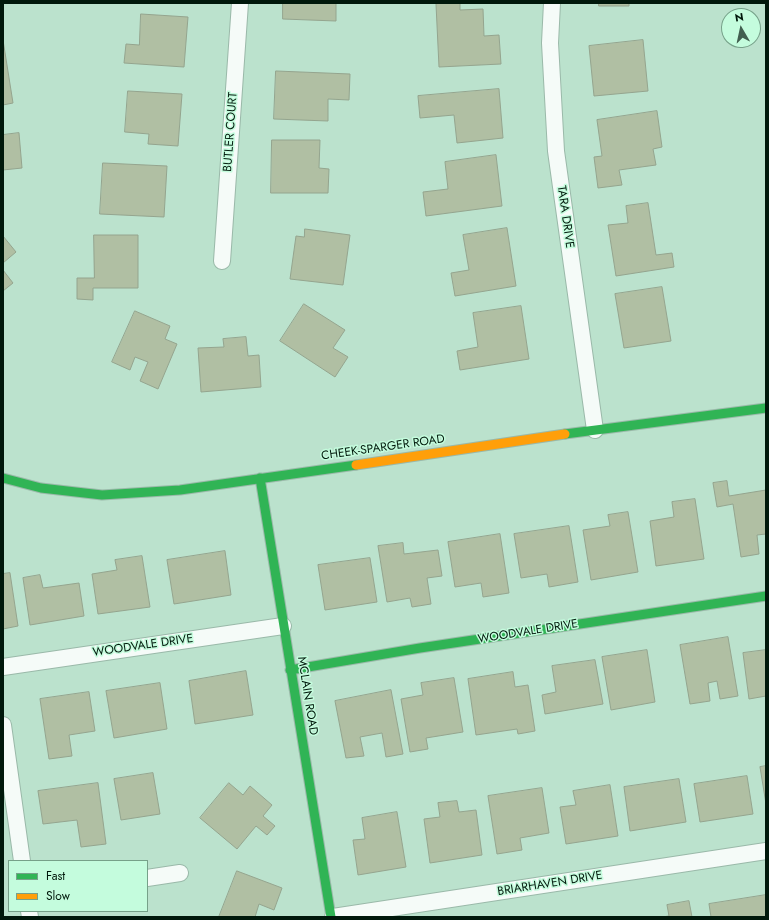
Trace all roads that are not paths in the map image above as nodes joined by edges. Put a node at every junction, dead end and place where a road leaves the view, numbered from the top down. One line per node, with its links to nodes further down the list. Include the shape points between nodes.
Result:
1 (240, 3): 3 (street, BUTLER COURT)
2 (552, 3): 5 (street, TARA DRIVE, via 550,43 556,151)
3 (222, 261)
4 (766, 408): 5 (street, CHEEK-SPARGER ROAD)
5 (595, 430): 7 (street, CHEEK-SPARGER ROAD)
6 (3, 478): 7 (street, CHEEK-SPARGER ROAD, via 41,488 102,495 180,490)
7 (260, 478): 9 (street, MCLAIN ROAD)
8 (766, 596): 11 (street, WOODVALE DRIVE)
9 (283, 626): 10 (street, WOODVALE DRIVE); 11 (street, MCLAIN ROAD)
10 (3, 666)
11 (290, 670): 17 (street, MCLAIN ROAD)
12 (3, 725): 14 (street)
13 (766, 851): 17 (street, BRIARHAVEN DRIVE)
14 (22, 860)
15 (180, 873): 16 (street)
16 (148, 878)
17 (332, 917)

